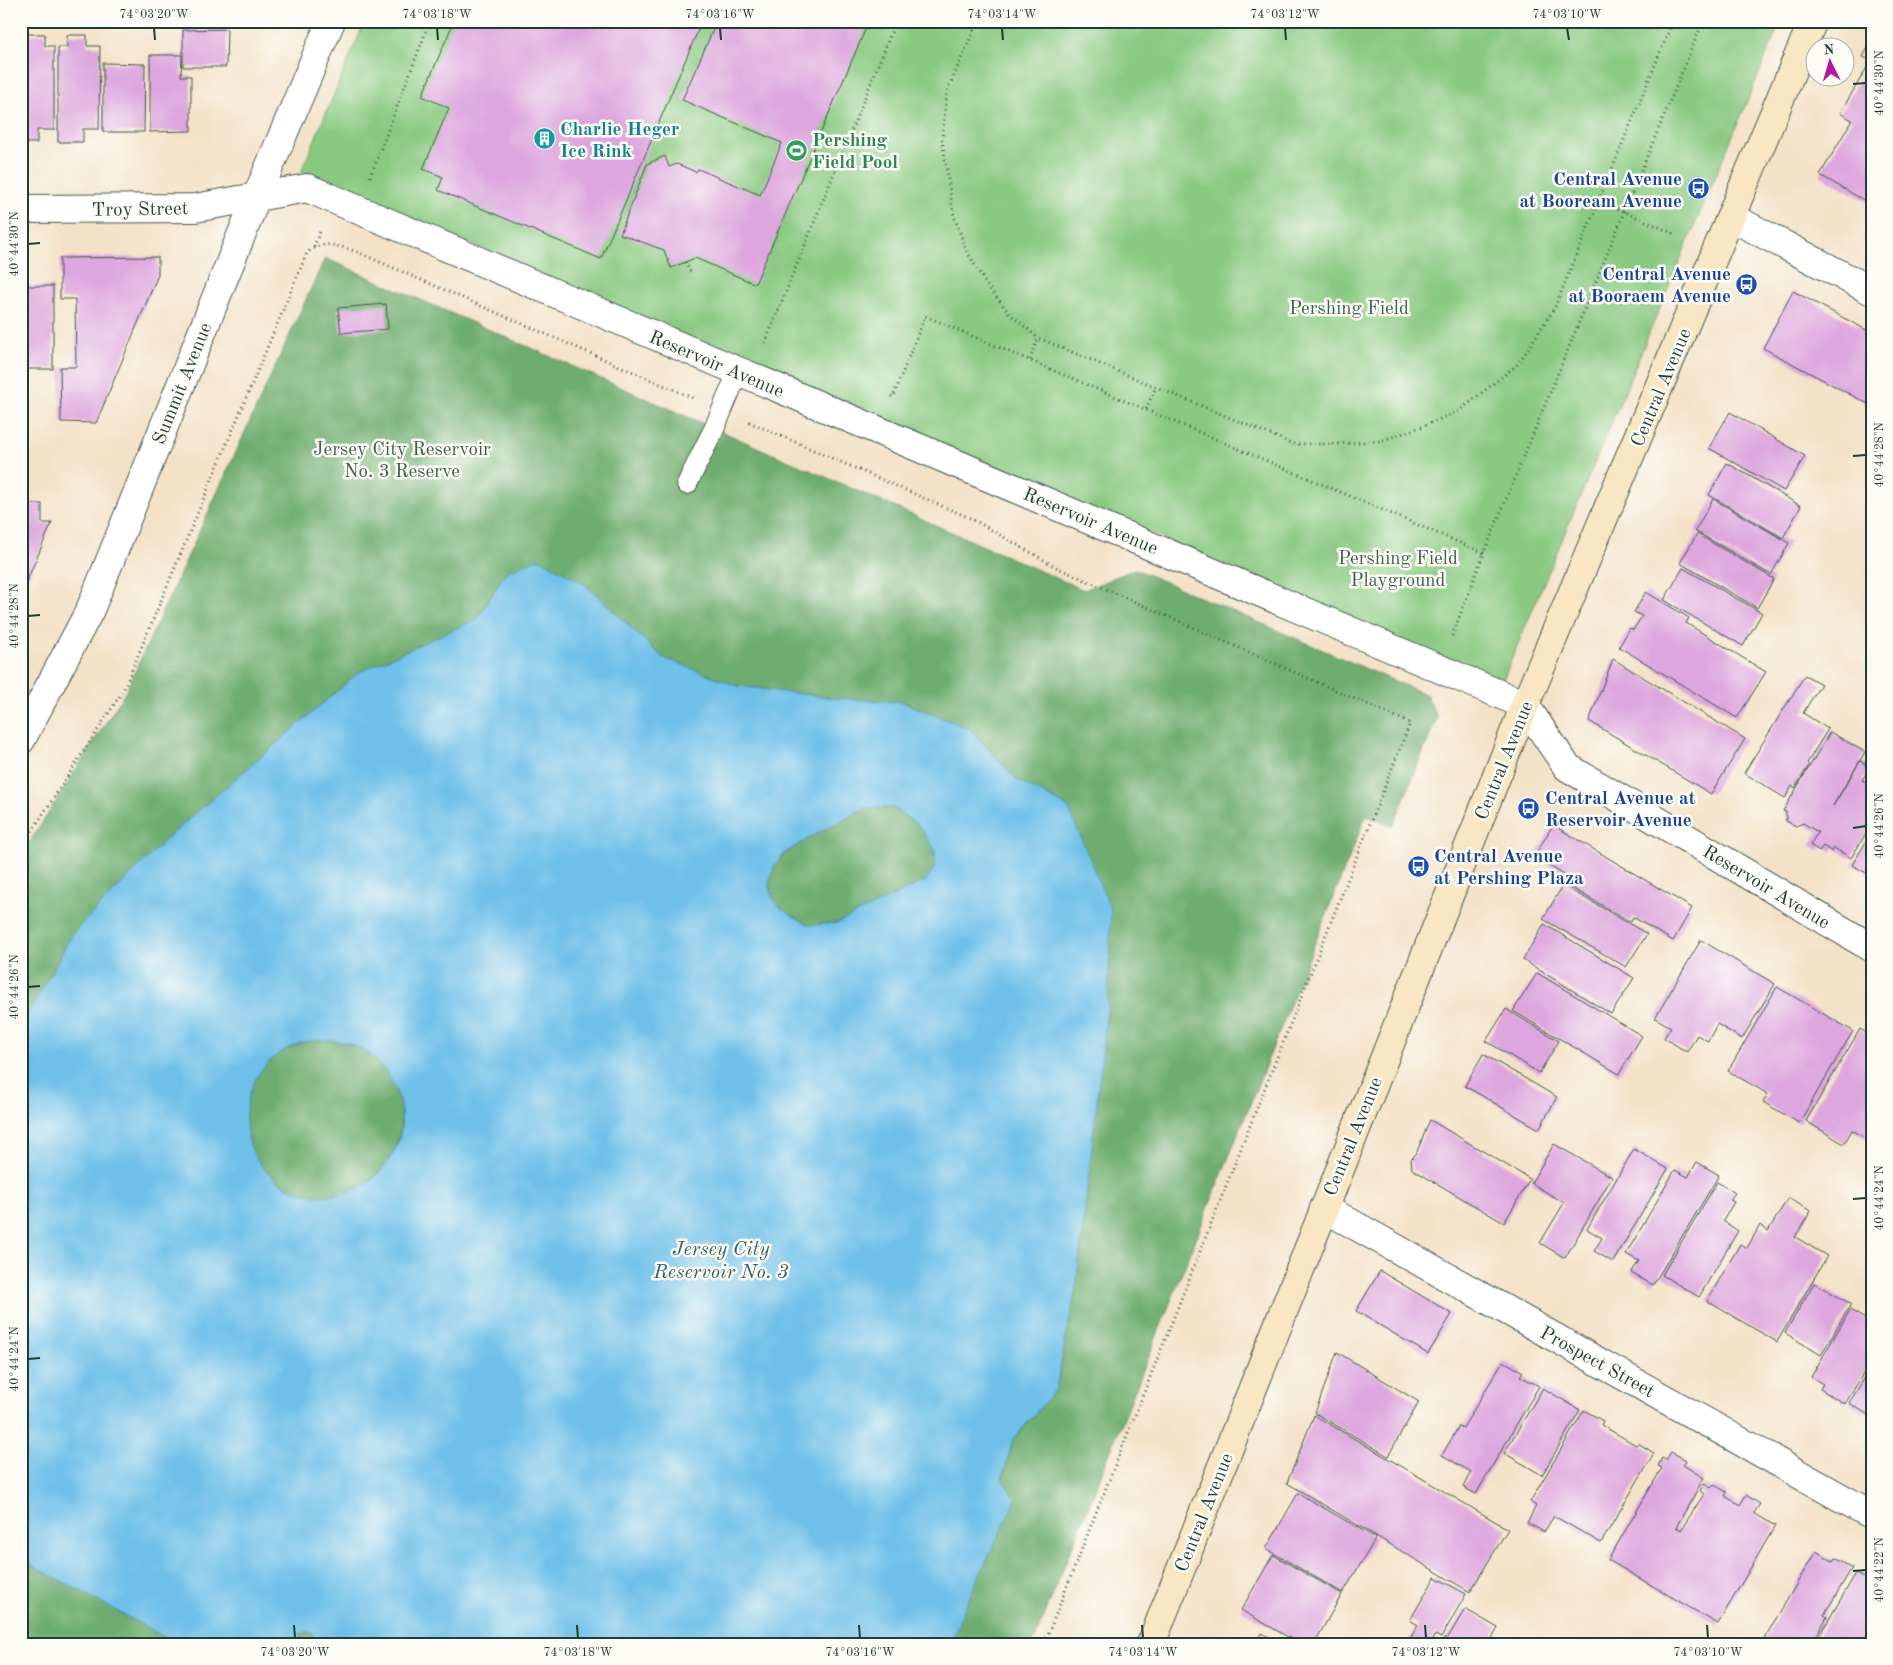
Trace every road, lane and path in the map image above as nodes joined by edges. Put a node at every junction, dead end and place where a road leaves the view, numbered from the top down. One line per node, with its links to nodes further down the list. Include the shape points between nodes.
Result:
1 (331, 21): 9 (street, Summit Avenue)
2 (430, 21): 8 (path)
3 (896, 21): 19 (path, via 765,343)
4 (978, 21): 18 (path, via 947,90 942,139 953,212 965,248 986,284 1009,313)
5 (1673, 21): 10 (path)
6 (1703, 21): 12 (path)
7 (1813, 21): 13 (main road, Central Avenue)
8 (368, 180)
9 (257, 196): 11 (street, Troy Street, via 195,208); 21 (street, Reservoir Avenue, via 307,188); 30 (street, Summit Avenue, via 90,610)
10 (1599, 201): 12 (path); 22 (path, via 1555,307 1518,364 1459,411 1436,421 1380,441 1294,444)
11 (21, 209)
12 (1624, 212): 14 (path); 27 (path)
13 (1731, 217): 17 (street); 29 (main road, Central Avenue)
14 (1675, 234)
15 (685, 262): 16 (path)
16 (692, 275)
17 (1872, 291)
18 (1038, 338): 20 (path); 22 (path)
19 (773, 346)
20 (1030, 360): 23 (path, via 925,316 892,397); 24 (path)
21 (738, 372): 25 (lane); 28 (street, Reservoir Avenue)
22 (1156, 387): 24 (path)
23 (884, 393)
24 (1146, 409): 27 (path)
25 (722, 410): 26 (lane); 31 (path, via 357,252 337,245 314,247 307,253 123,691); 35 (path, via 972,519 1058,568 1410,723)
26 (687, 484)
27 (1484, 552): 28 (path)
28 (1439, 668): 29 (street, Reservoir Avenue)
29 (1525, 705): 32 (street, Reservoir Avenue, via 1567,767); 33 (main road, Central Avenue)
30 (21, 740)
31 (21, 848)
32 (1872, 948)
33 (1324, 1208): 34 (street, Prospect Street); 36 (main road, Central Avenue)
34 (1872, 1515)
35 (1044, 1644)
36 (1151, 1644)

